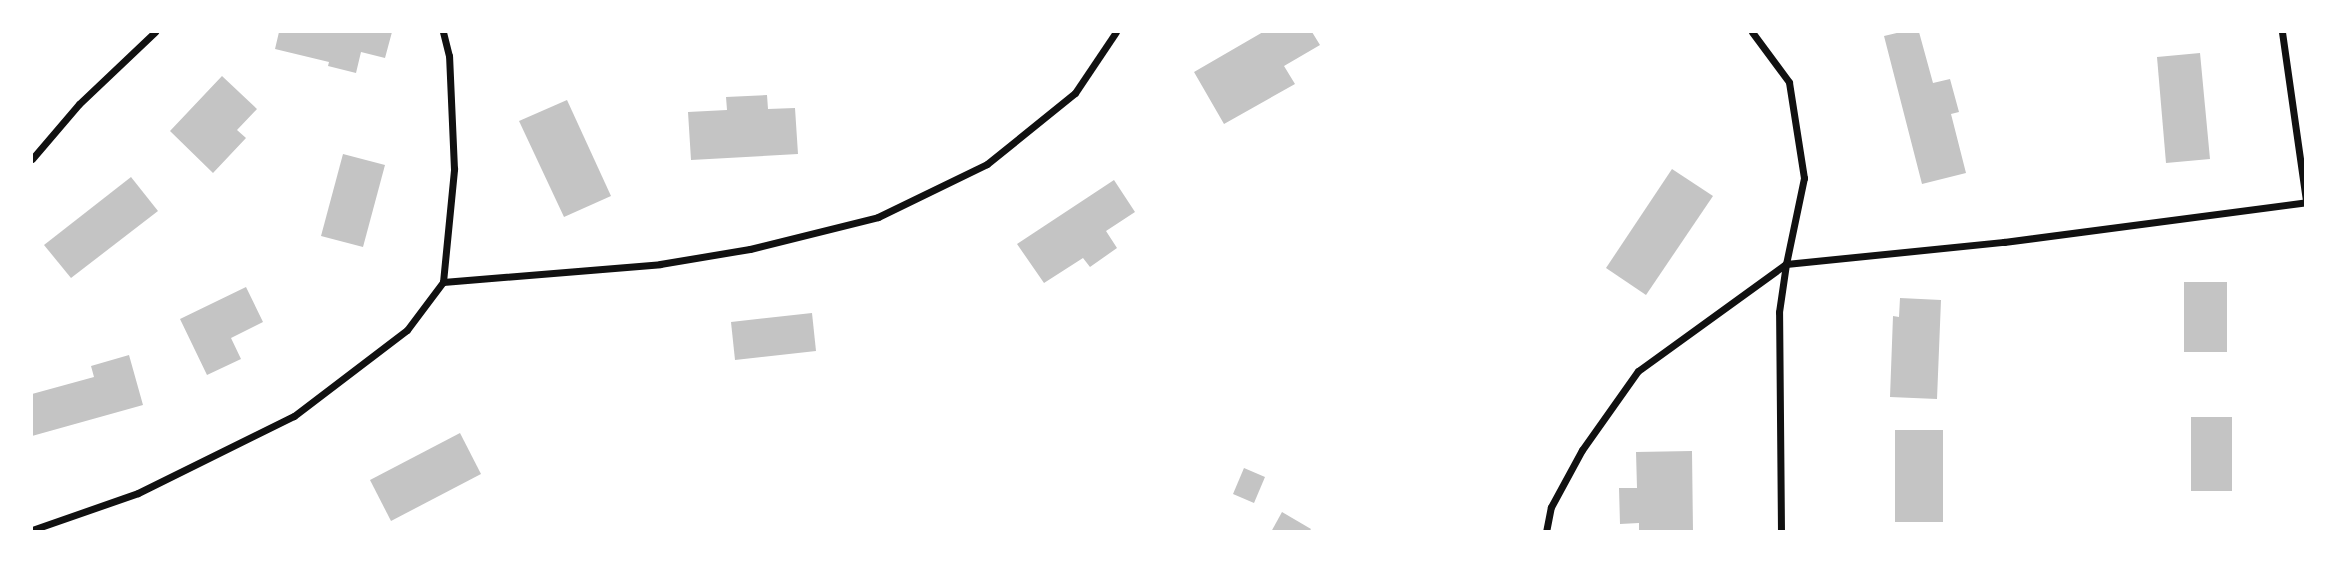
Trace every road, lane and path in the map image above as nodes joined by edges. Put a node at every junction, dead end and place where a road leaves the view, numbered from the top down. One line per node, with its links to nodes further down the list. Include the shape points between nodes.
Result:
1 (155, 32): 6 (street, via 79,104)
2 (443, 32): 9 (street, via 449,56 454,169)
3 (1116, 32): 9 (street, via 1075,93 986,164 878,217 750,249 660,264)
4 (1752, 32): 8 (street, via 1789,82 1804,178)
5 (2282, 32): 7 (street)
6 (32, 159)
7 (2305, 201): 8 (street, via 1991,243)
8 (1786, 264): 11 (street, via 1638,370 1581,450 1551,507); 12 (street, via 1779,312)
9 (443, 282): 10 (street, via 407,330 294,416 138,493)
10 (32, 530)
11 (1546, 531)
12 (1781, 531)

